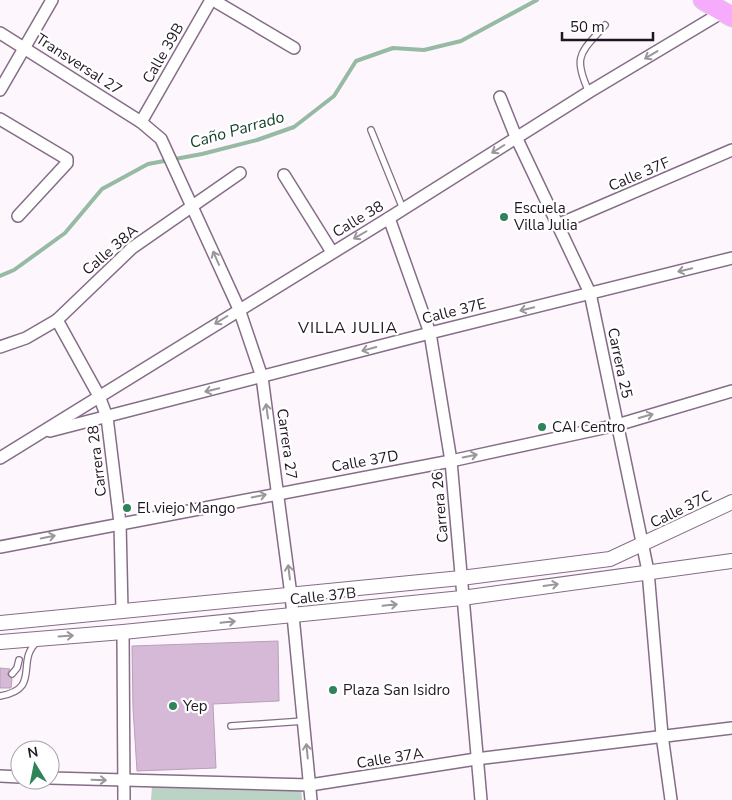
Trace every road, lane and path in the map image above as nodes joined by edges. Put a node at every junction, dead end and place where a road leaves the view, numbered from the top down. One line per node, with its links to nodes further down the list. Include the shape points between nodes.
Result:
1 (52, 0): 7 (street)
2 (212, 0): 8 (street); 13 (street, Calle 39B)
3 (703, 0): 4 (highway)
4 (729, 12): 10 (street, Calle 38, one-way to 10)
5 (605, 25): 10 (lane, via 582,52 578,62)
6 (0, 33): 7 (street, Transversal 27)
7 (24, 46): 9 (street); 13 (street, Transversal 27)
8 (294, 48)
9 (0, 90)
10 (589, 92): 15 (street, Calle 38)
11 (500, 97): 15 (street, Carrera 25)
12 (0, 120): 21 (street, via 67,158 67,164)
13 (141, 122): 19 (street, Carrera 27, via 161,139)
14 (371, 130): 20 (lane)
15 (516, 137): 20 (street, Calle 38, one-way to 20); 23 (street, Carrera 25)
16 (732, 150): 23 (street, Calle 37F)
17 (240, 173): 19 (street, Calle 38A)
18 (284, 175): 24 (street)
19 (194, 207): 27 (street, Carrera 27, one-way to 19); 28 (street, Calle 38A, via 132,248)
20 (403, 209): 22 (street, Calle 38)
21 (18, 216)
22 (389, 218): 24 (street, Calle 38, one-way to 24); 29 (street, Carrera 26)
23 (558, 225): 26 (street, Carrera 25)
24 (332, 252): 27 (street, Calle 38)
25 (732, 258): 26 (street, Calle 37E, one-way to 26)
26 (590, 294): 29 (street, Calle 37E, one-way to 29); 35 (street, Carrera 25)
27 (239, 309): 31 (street, Carrera 27); 33 (street, Calle 38, one-way to 33)
28 (57, 320): 30 (street, Calle 38A, via 26,338); 33 (street, Carrera 28)
29 (430, 333): 31 (street, Calle 37E, one-way to 31); 38 (street, Carrera 26)
30 (0, 347)
31 (262, 377): 34 (street, Calle 37E, one-way to 34); 39 (street, Carrera 27, one-way to 31)
32 (732, 392): 35 (street, Calle 37D, one-way to 32)
33 (99, 396): 34 (street, Carrera 28); 36 (street, Calle 38)
34 (107, 416): 36 (street, Calle 37E); 41 (street, Carrera 28)
35 (617, 424): 38 (street, Calle 37D, one-way to 35); 42 (street, Carrera 25)
36 (38, 434): 37 (street, Calle 38)
37 (0, 458)
38 (451, 461): 39 (street, Calle 37D); 47 (street, Carrera 26)
39 (279, 492): 41 (street, Calle 37D, one-way to 39); 48 (street, Carrera 27, one-way to 39)
40 (732, 502): 42 (street, Calle 37C)
41 (120, 523): 43 (street, Calle 37D, one-way to 41); 50 (street, Carrera 28)
42 (643, 545): 45 (street, Calle 37B, via 610,559); 46 (street, Carrera 25)
43 (0, 547)
44 (732, 561): 46 (street, Calle 37B)
45 (546, 567): 46 (street, Calle 37B); 47 (street, Calle 37B)
46 (648, 571): 49 (street, Calle 37B, one-way to 46); 62 (street, Carrera 25)
47 (460, 578): 48 (street, Calle 37B); 49 (street, Carrera 26)
48 (291, 595): 50 (street, Calle 37B); 51 (street, Carrera 27)
49 (462, 598): 51 (street, Calle 37B, one-way to 49); 63 (street, Carrera 26)
50 (122, 611): 52 (street, Calle 37B)
51 (293, 616): 53 (street, Calle 37B, one-way to 51); 59 (street, Carrera 27)
52 (0, 623)
53 (123, 632): 54 (street, Calle 37B, one-way to 53); 65 (street)
54 (44, 638): 55 (street, Calle 37B, via 21,643); 58 (lane, via 32,646 21,688)
55 (0, 642)
56 (19, 660): 57 (lane)
57 (12, 674)
58 (0, 696)
59 (304, 721): 60 (lane); 66 (street, Carrera 27, one-way to 59)
60 (232, 726)
61 (732, 728): 62 (street, Calle 37A)
62 (662, 735): 63 (street, Calle 37A); 70 (street, Carrera 25)
63 (476, 759): 66 (street, Calle 37A); 69 (street, Carrera 26)
64 (60, 778): 65 (street, Calle 37A, one-way to 65)
65 (125, 781): 66 (street, Calle 37A); 67 (street)
66 (310, 786): 68 (street, Carrera 27)
67 (124, 800)
68 (311, 800)
69 (481, 800)
70 (671, 800)

